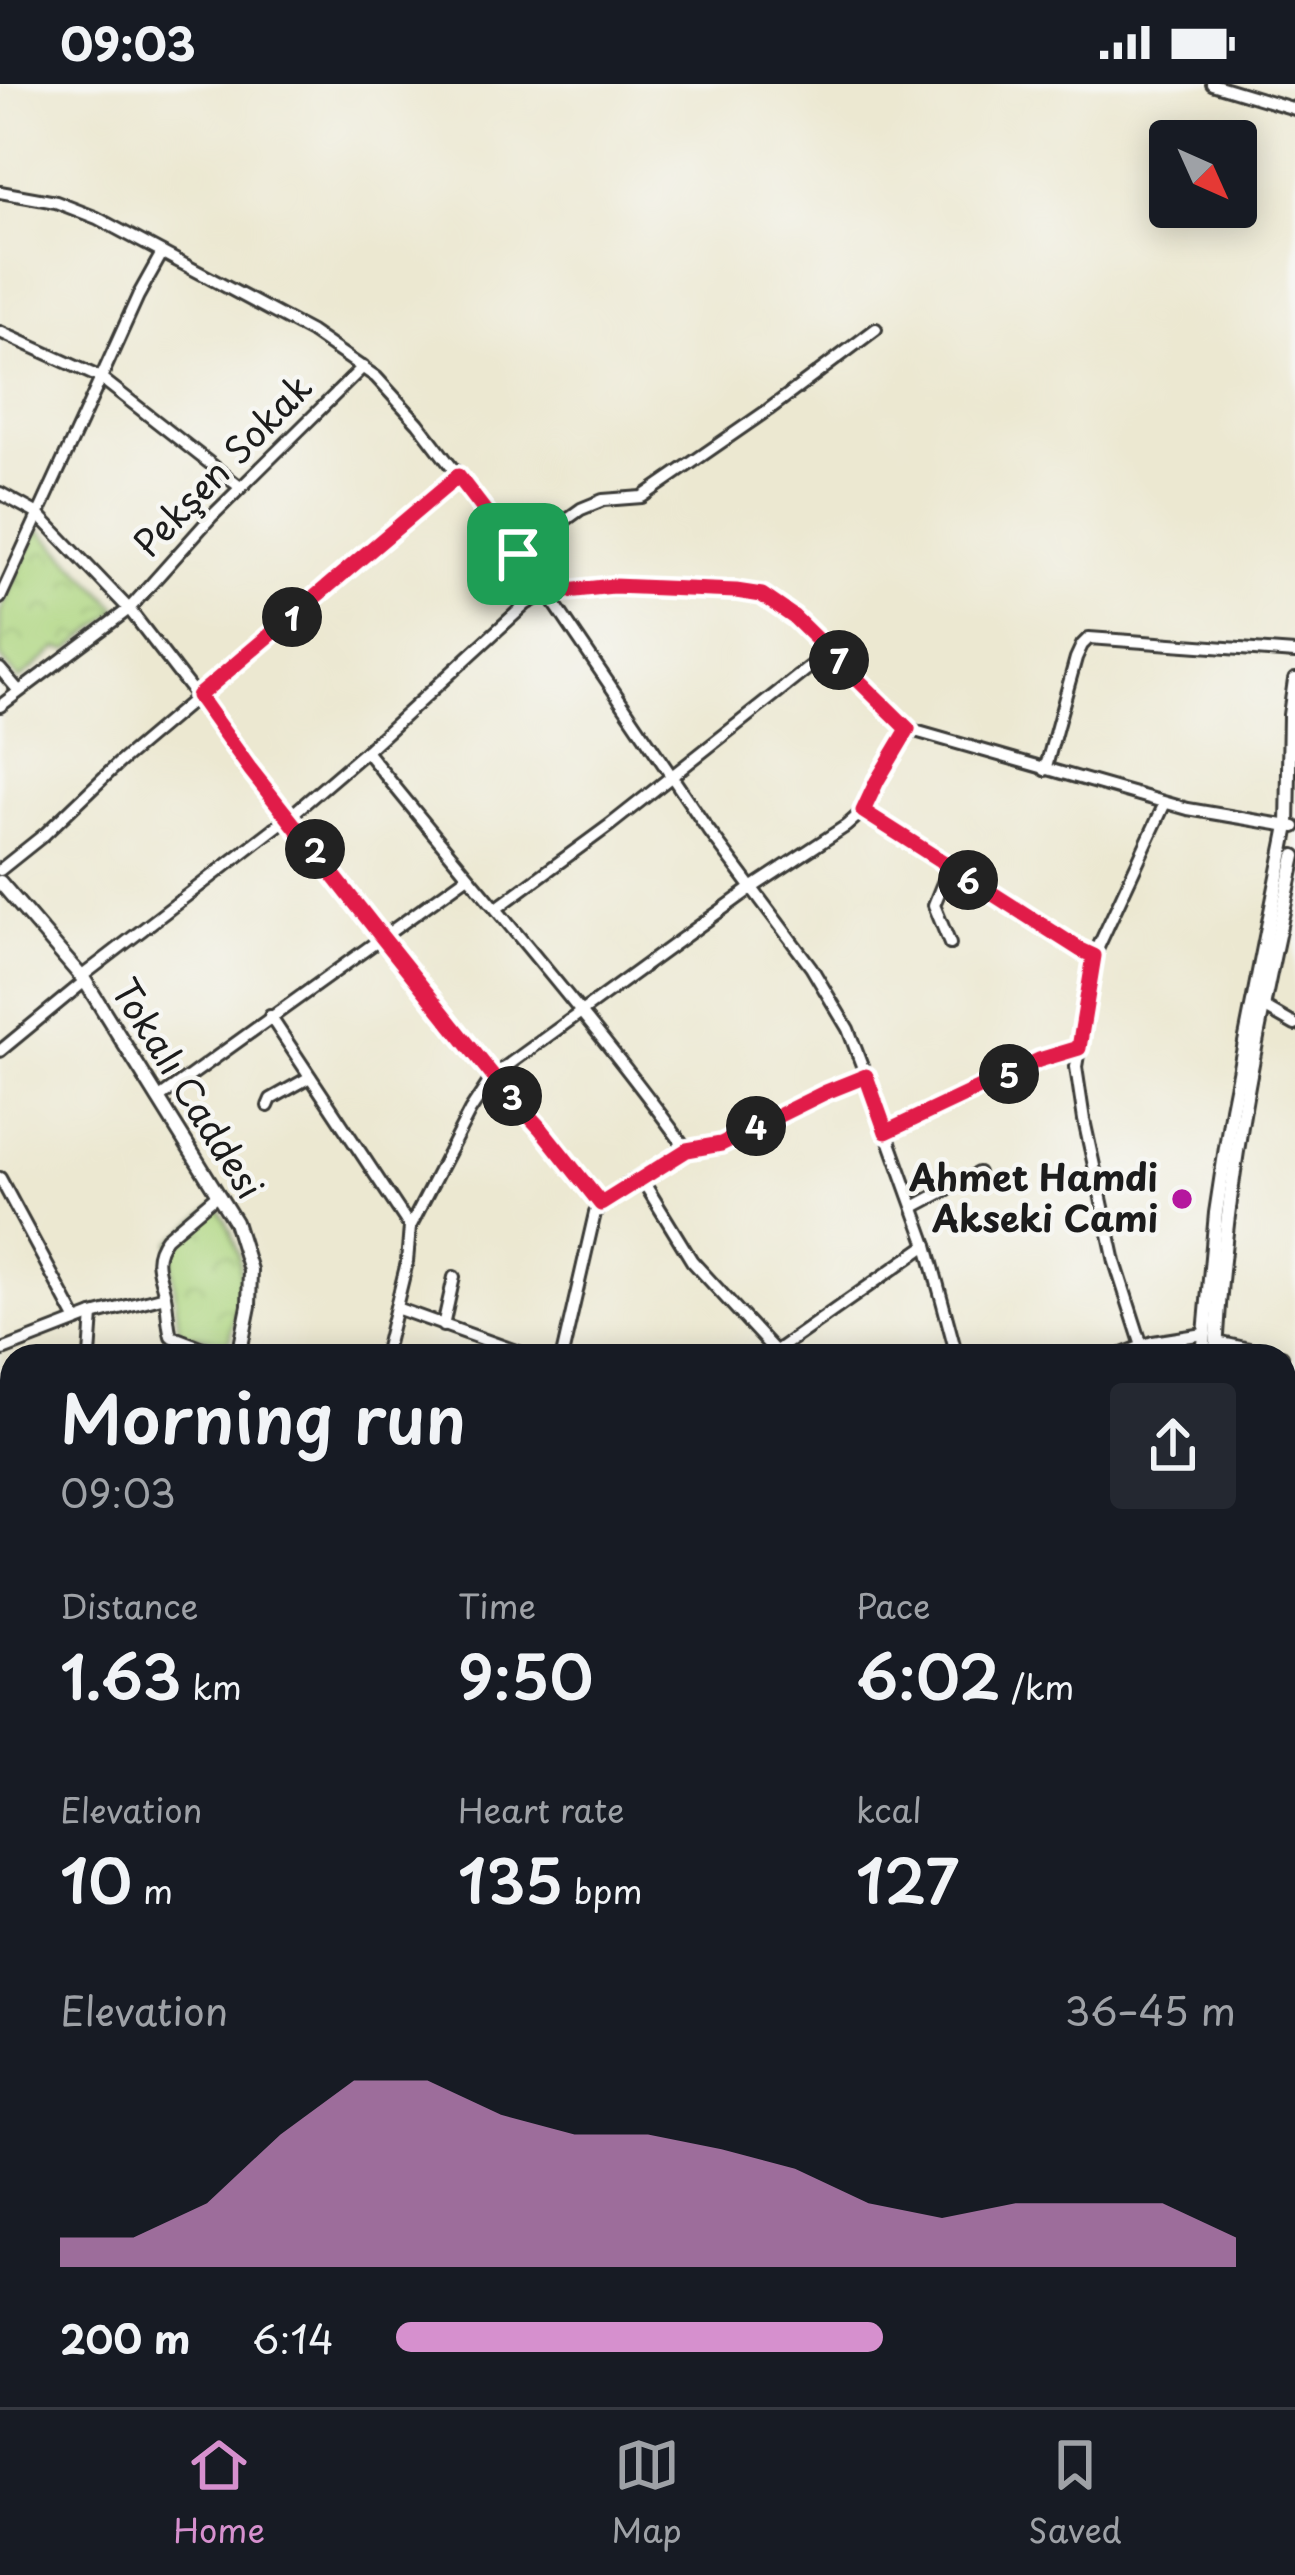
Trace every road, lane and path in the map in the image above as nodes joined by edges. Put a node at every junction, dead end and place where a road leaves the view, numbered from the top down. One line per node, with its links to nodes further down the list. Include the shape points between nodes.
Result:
1 (1212, 84): 2 (street)
2 (1295, 109)
3 (0, 191): 4 (street, via 56,202)
4 (162, 253): 7 (street); 8 (street)
5 (876, 329): 13 (street, via 642,497 581,509)
6 (0, 332): 8 (street)
7 (363, 367): 9 (street); 10 (street, Pekşen Sokak)
8 (101, 378): 10 (street); 12 (street)
9 (458, 476): 13 (street); 22 (street)
10 (241, 487): 16 (street, Pekşen Sokak)
11 (0, 493): 12 (street)
12 (38, 514): 15 (street); 16 (street)
13 (518, 554): 14 (street)
14 (548, 593): 17 (street, via 613,586 762,595); 25 (street, via 526,604); 27 (street)
15 (0, 598)
16 (129, 609): 21 (street, Pekşen Sokak); 22 (street)
17 (830, 651): 24 (street); 27 (street)
18 (1295, 653): 26 (street, via 1089,638 1076,658)
19 (0, 669): 21 (street)
20 (1295, 680): 31 (street)
21 (19, 692): 23 (street, Pekşen Sokak)
22 (198, 696): 30 (street); 34 (street)
23 (0, 706)
24 (908, 729): 26 (street); 29 (street)
25 (366, 751): 30 (street); 35 (street)
26 (1045, 770): 28 (street)
27 (670, 776): 37 (street); 38 (street)
28 (1165, 803): 31 (street); 41 (street)
29 (863, 811): 33 (street); 37 (street)
30 (289, 817): 39 (street); 42 (street)
31 (1291, 826): 83 (street, via 1232,1108 1216,1213)
32 (1295, 856): 43 (street)
33 (950, 868): 40 (street, via 934,905); 41 (street)
34 (0, 870)
35 (468, 876): 38 (street); 39 (street)
36 (0, 882): 42 (street, Tokalı Caddesi)
37 (753, 887): 44 (street); 51 (street, via 834,1004)
38 (497, 908): 44 (street)
39 (382, 937): 45 (street); 50 (street)
40 (950, 944)
41 (1094, 956): 47 (street)
42 (83, 979): 48 (street); 52 (street, Tokalı Caddesi)
43 (1262, 1006): 46 (street); 83 (street)
44 (580, 1012): 50 (street); 55 (street)
45 (270, 1016): 49 (street); 52 (street)
46 (1295, 1024)
47 (1079, 1048): 54 (street); 82 (street, via 1084,1120)
48 (0, 1051)
49 (310, 1076): 53 (street); 62 (street)
50 (493, 1076): 60 (street); 62 (street)
51 (866, 1076): 54 (street); 55 (street, via 721,1144)
52 (158, 1099): 59 (street, Tokalı Caddesi)
53 (268, 1106)
54 (886, 1132): 61 (street)
55 (687, 1150): 58 (street)
56 (978, 1173): 61 (street)
57 (0, 1178): 68 (street)
58 (640, 1178): 60 (street); 79 (street, via 692,1261)
59 (218, 1194): 65 (street, via 159,1247); 75 (street, Tokalı Caddesi, via 250,1270)
60 (601, 1204): 78 (street)
61 (914, 1207): 63 (street)
62 (410, 1227): 66 (street)
63 (926, 1245): 80 (street); 81 (street)
64 (454, 1277): 69 (street)
65 (165, 1296): 67 (street); 74 (street, via 171,1336)
66 (396, 1309): 69 (street); 76 (street)
67 (93, 1315): 68 (street); 73 (street)
68 (77, 1321): 70 (street)
69 (442, 1326): 77 (street)
70 (29, 1340): 71 (street); 72 (street)
71 (18, 1344)
72 (30, 1344)
73 (91, 1344)
74 (192, 1344)
75 (241, 1344)
76 (387, 1344)
77 (495, 1344)
78 (565, 1344)
79 (764, 1344)
80 (785, 1344)
81 (954, 1344)
82 (1141, 1344)
83 (1212, 1344)

